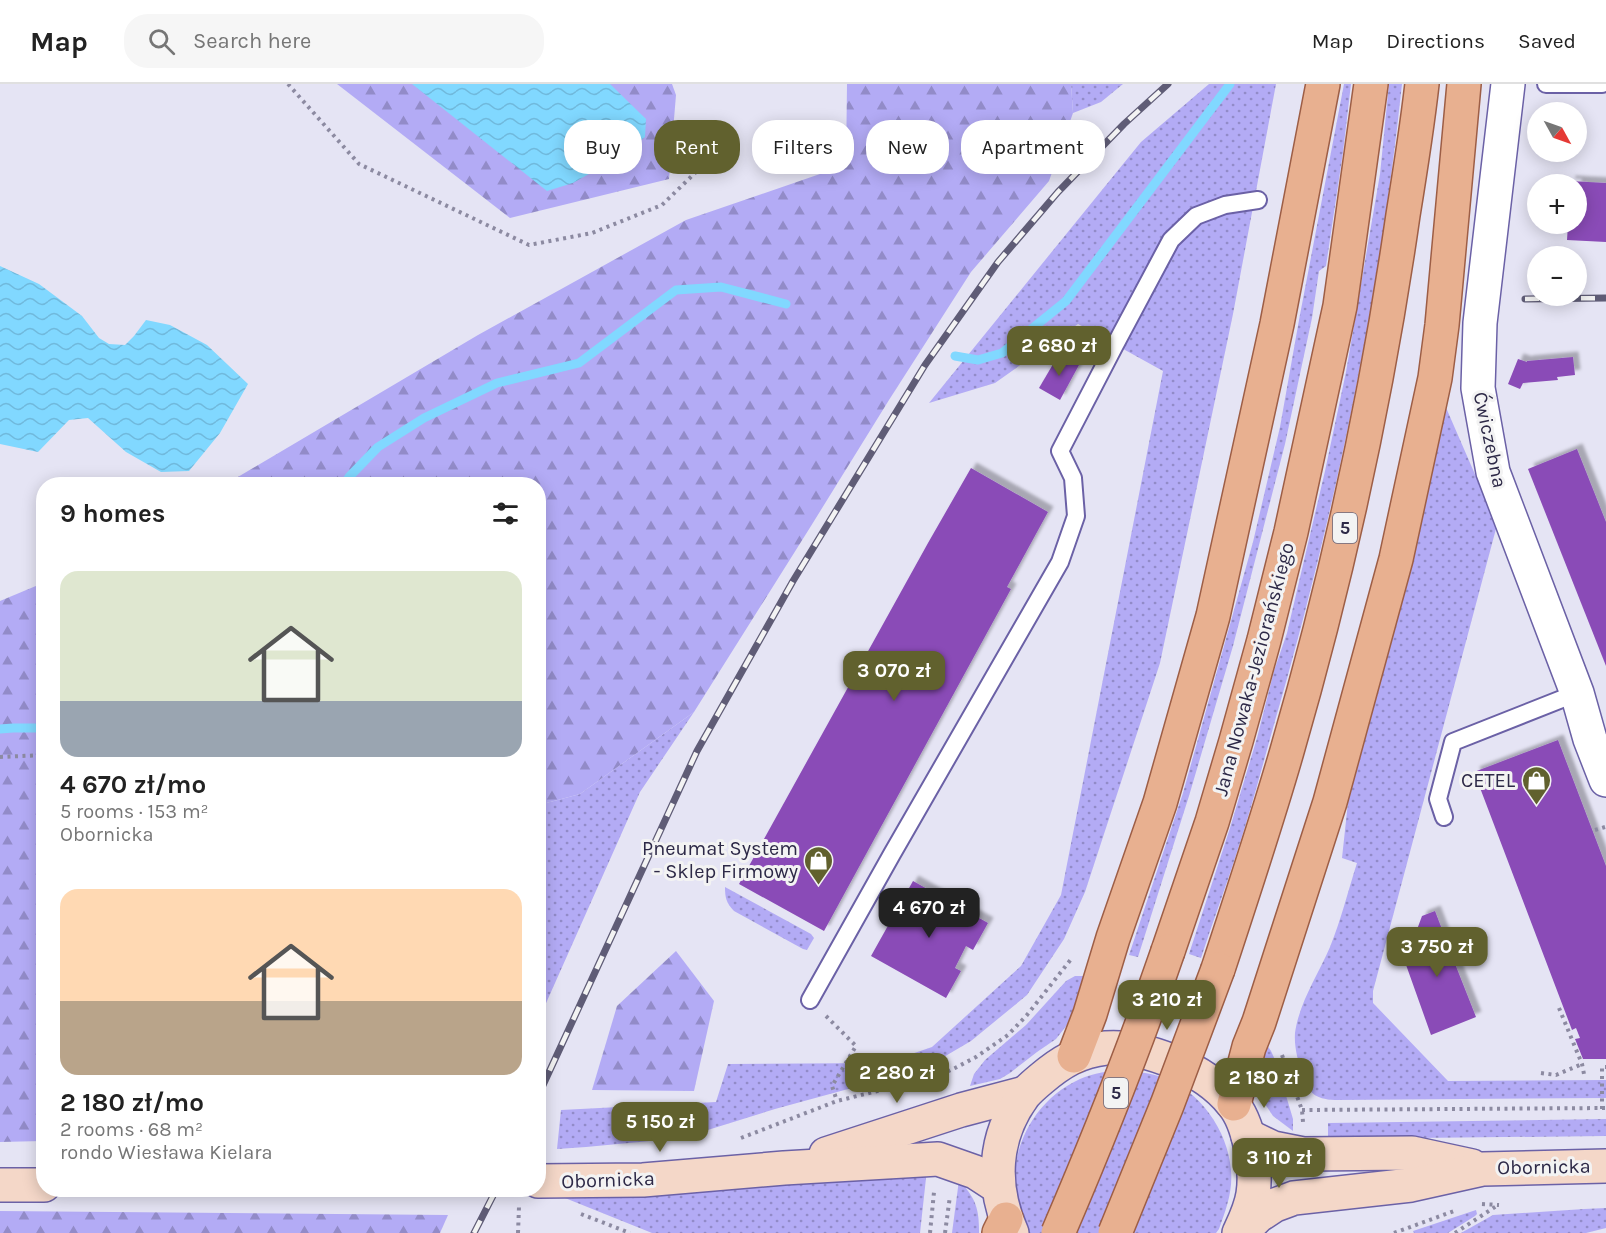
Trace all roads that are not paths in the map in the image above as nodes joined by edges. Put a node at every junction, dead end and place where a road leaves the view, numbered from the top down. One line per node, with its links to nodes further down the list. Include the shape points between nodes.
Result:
1 (1323, 84): 13 (main road, via 1277,324 1213,616 1160,803)
2 (1371, 84): 25 (main road, Jana Nowaka-Jeziorańskiego / 5, bridge, via 1340,306 1264,640 1212,822 1168,951 1125,1070)
3 (1422, 84): 26 (main road, 5, bridge, via 1390,306 1347,520 1288,748 1218,969)
4 (1464, 84): 15 (main road, via 1435,378 1396,559 1330,802)
5 (1508, 84): 9 (street, Ćwiczebna, via 1482,230 1478,388 1493,472)
6 (1546, 84): 7 (lane)
7 (1602, 84)
8 (1258, 200): 12 (lane, via 1225,205 1196,216 1171,240 1060,451 1072,478 1076,516 1060,562)
9 (1577, 693): 10 (street, Ćwiczebna); 11 (lane, via 1453,742 1438,799)
10 (1606, 780)
11 (1444, 817)
12 (810, 1000)
13 (1074, 1056): 14 (main road); 15 (main road, via 1106,1048 1156,1054 1208,1081)
14 (1025, 1093): 18 (main road, Obornicka); 22 (main road, via 1000,1145)
15 (1234, 1104): 16 (main road)
16 (1248, 1136): 19 (main road, Obornicka, via 1273,1148 1303,1154 1412,1153); 27 (main road, via 1253,1194)
17 (1606, 1166): 19 (main road, Obornicka)
18 (784, 1168): 22 (main road, Obornicka, via 938,1159 975,1172); 23 (main road, Obornicka)
19 (1483, 1168): 27 (main road, Obornicka, via 1411,1185 1294,1198 1258,1216)
20 (0, 1185): 21 (main road)
21 (36, 1185)
22 (998, 1187): 24 (main road)
23 (546, 1189)
24 (1006, 1228)
25 (1058, 1233)
26 (1115, 1233)
27 (1240, 1233)

